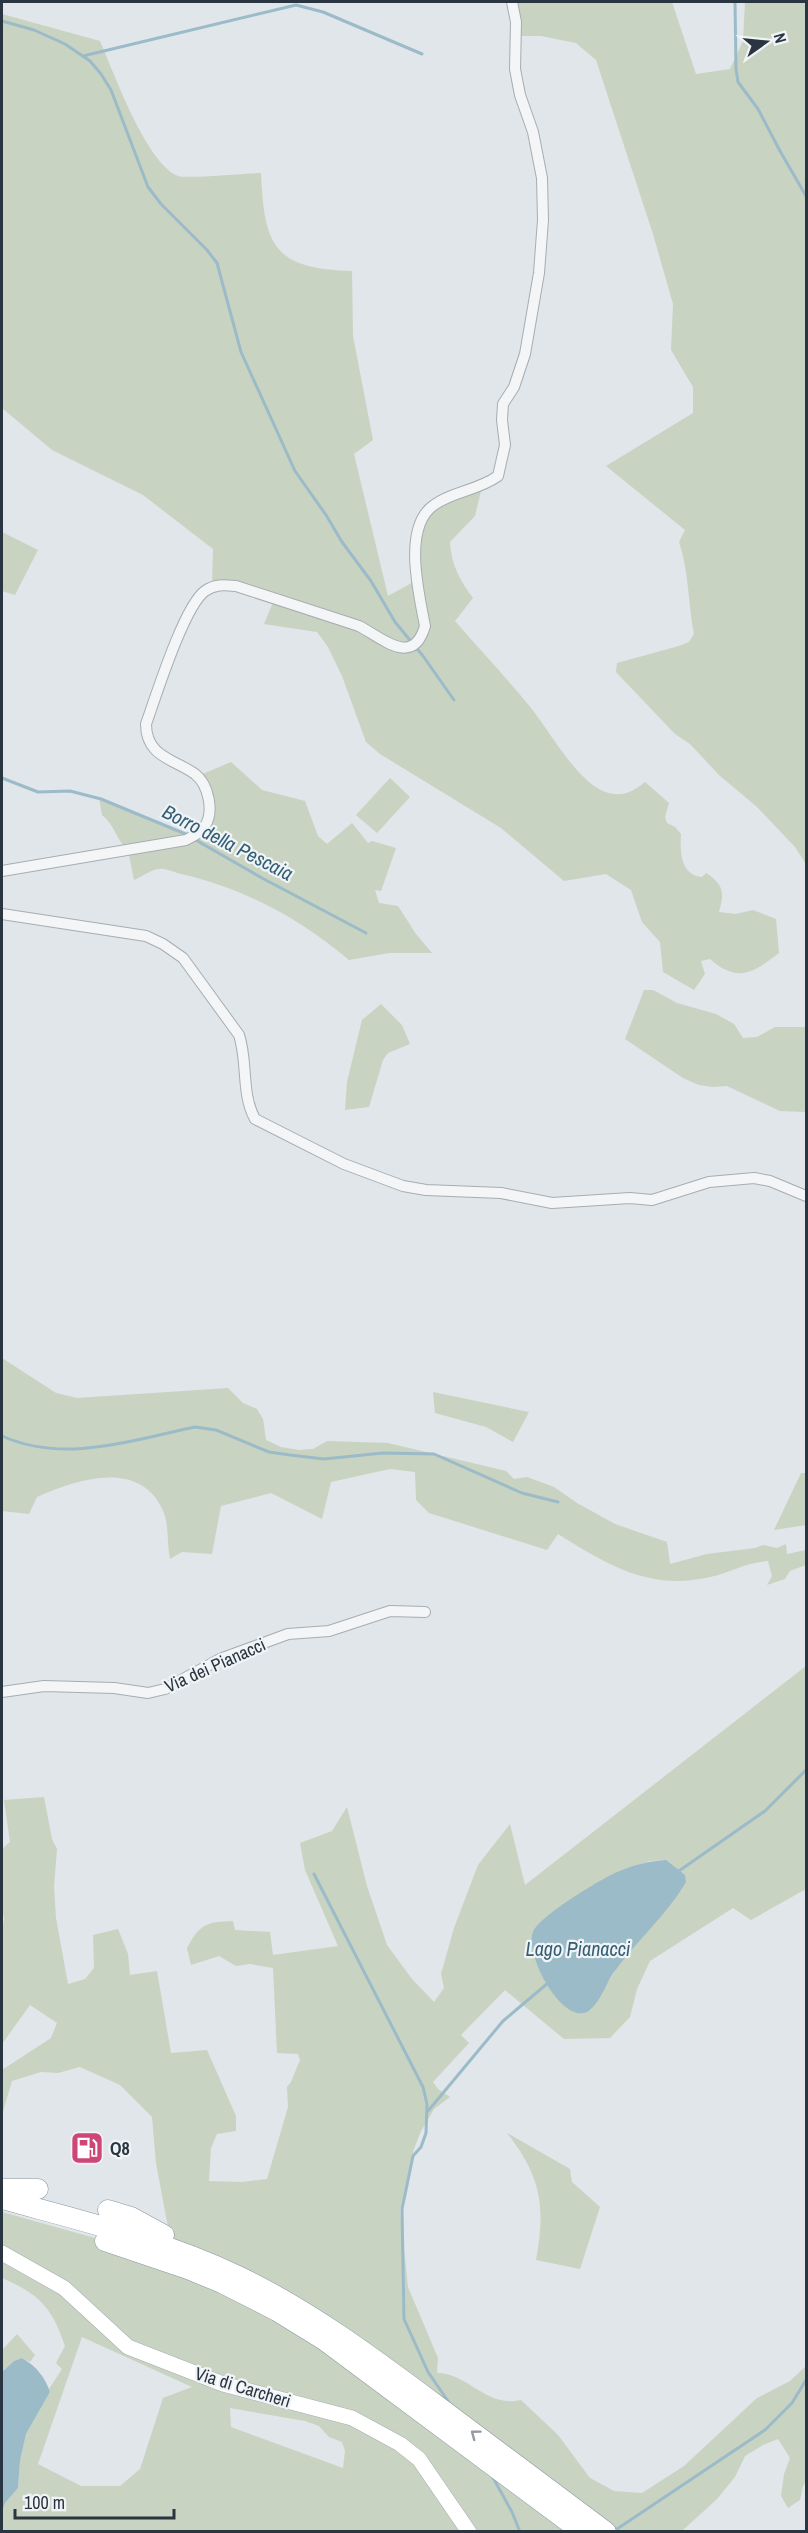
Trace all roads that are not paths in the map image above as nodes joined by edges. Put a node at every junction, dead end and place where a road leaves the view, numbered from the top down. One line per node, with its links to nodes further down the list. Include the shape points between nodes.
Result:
1 (512, 2): 2 (street, via 516,22 515,69 542,178 539,273 525,354 514,387 503,404 506,445 498,476 433,505 419,527 416,574 425,626 417,642 404,649 389,646 359,626 236,586 212,587 194,601 146,724 146,736 160,755 198,776 209,797 209,817 204,828 186,840)
2 (2, 871)
3 (2, 914): 4 (street, via 146,936 174,950 239,1035 250,1110 255,1119 344,1164 403,1186 501,1193 552,1203 652,1200 709,1182 754,1178)
4 (807, 1196)
5 (425, 1612): 6 (street, Via dei Pianacci, via 390,1611 329,1631 288,1634 220,1659 165,1689 148,1693 44,1686)
6 (2, 1692)
7 (2, 2189): 8 (highway)
8 (38, 2189)
9 (2, 2199): 13 (highway, via 151,2241)
10 (108, 2210): 13 (highway, via 254,2275)
11 (2, 2212): 15 (highway, via 188,2268 277,2312 348,2356)
12 (2, 2253): 14 (street, Via di Carcheri, via 64,2288 128,2347 223,2384 352,2418 400,2444 419,2460)
13 (279, 2297): 16 (highway, one-way to 13, via 378,2361)
14 (469, 2532)
15 (582, 2532)
16 (606, 2532)

